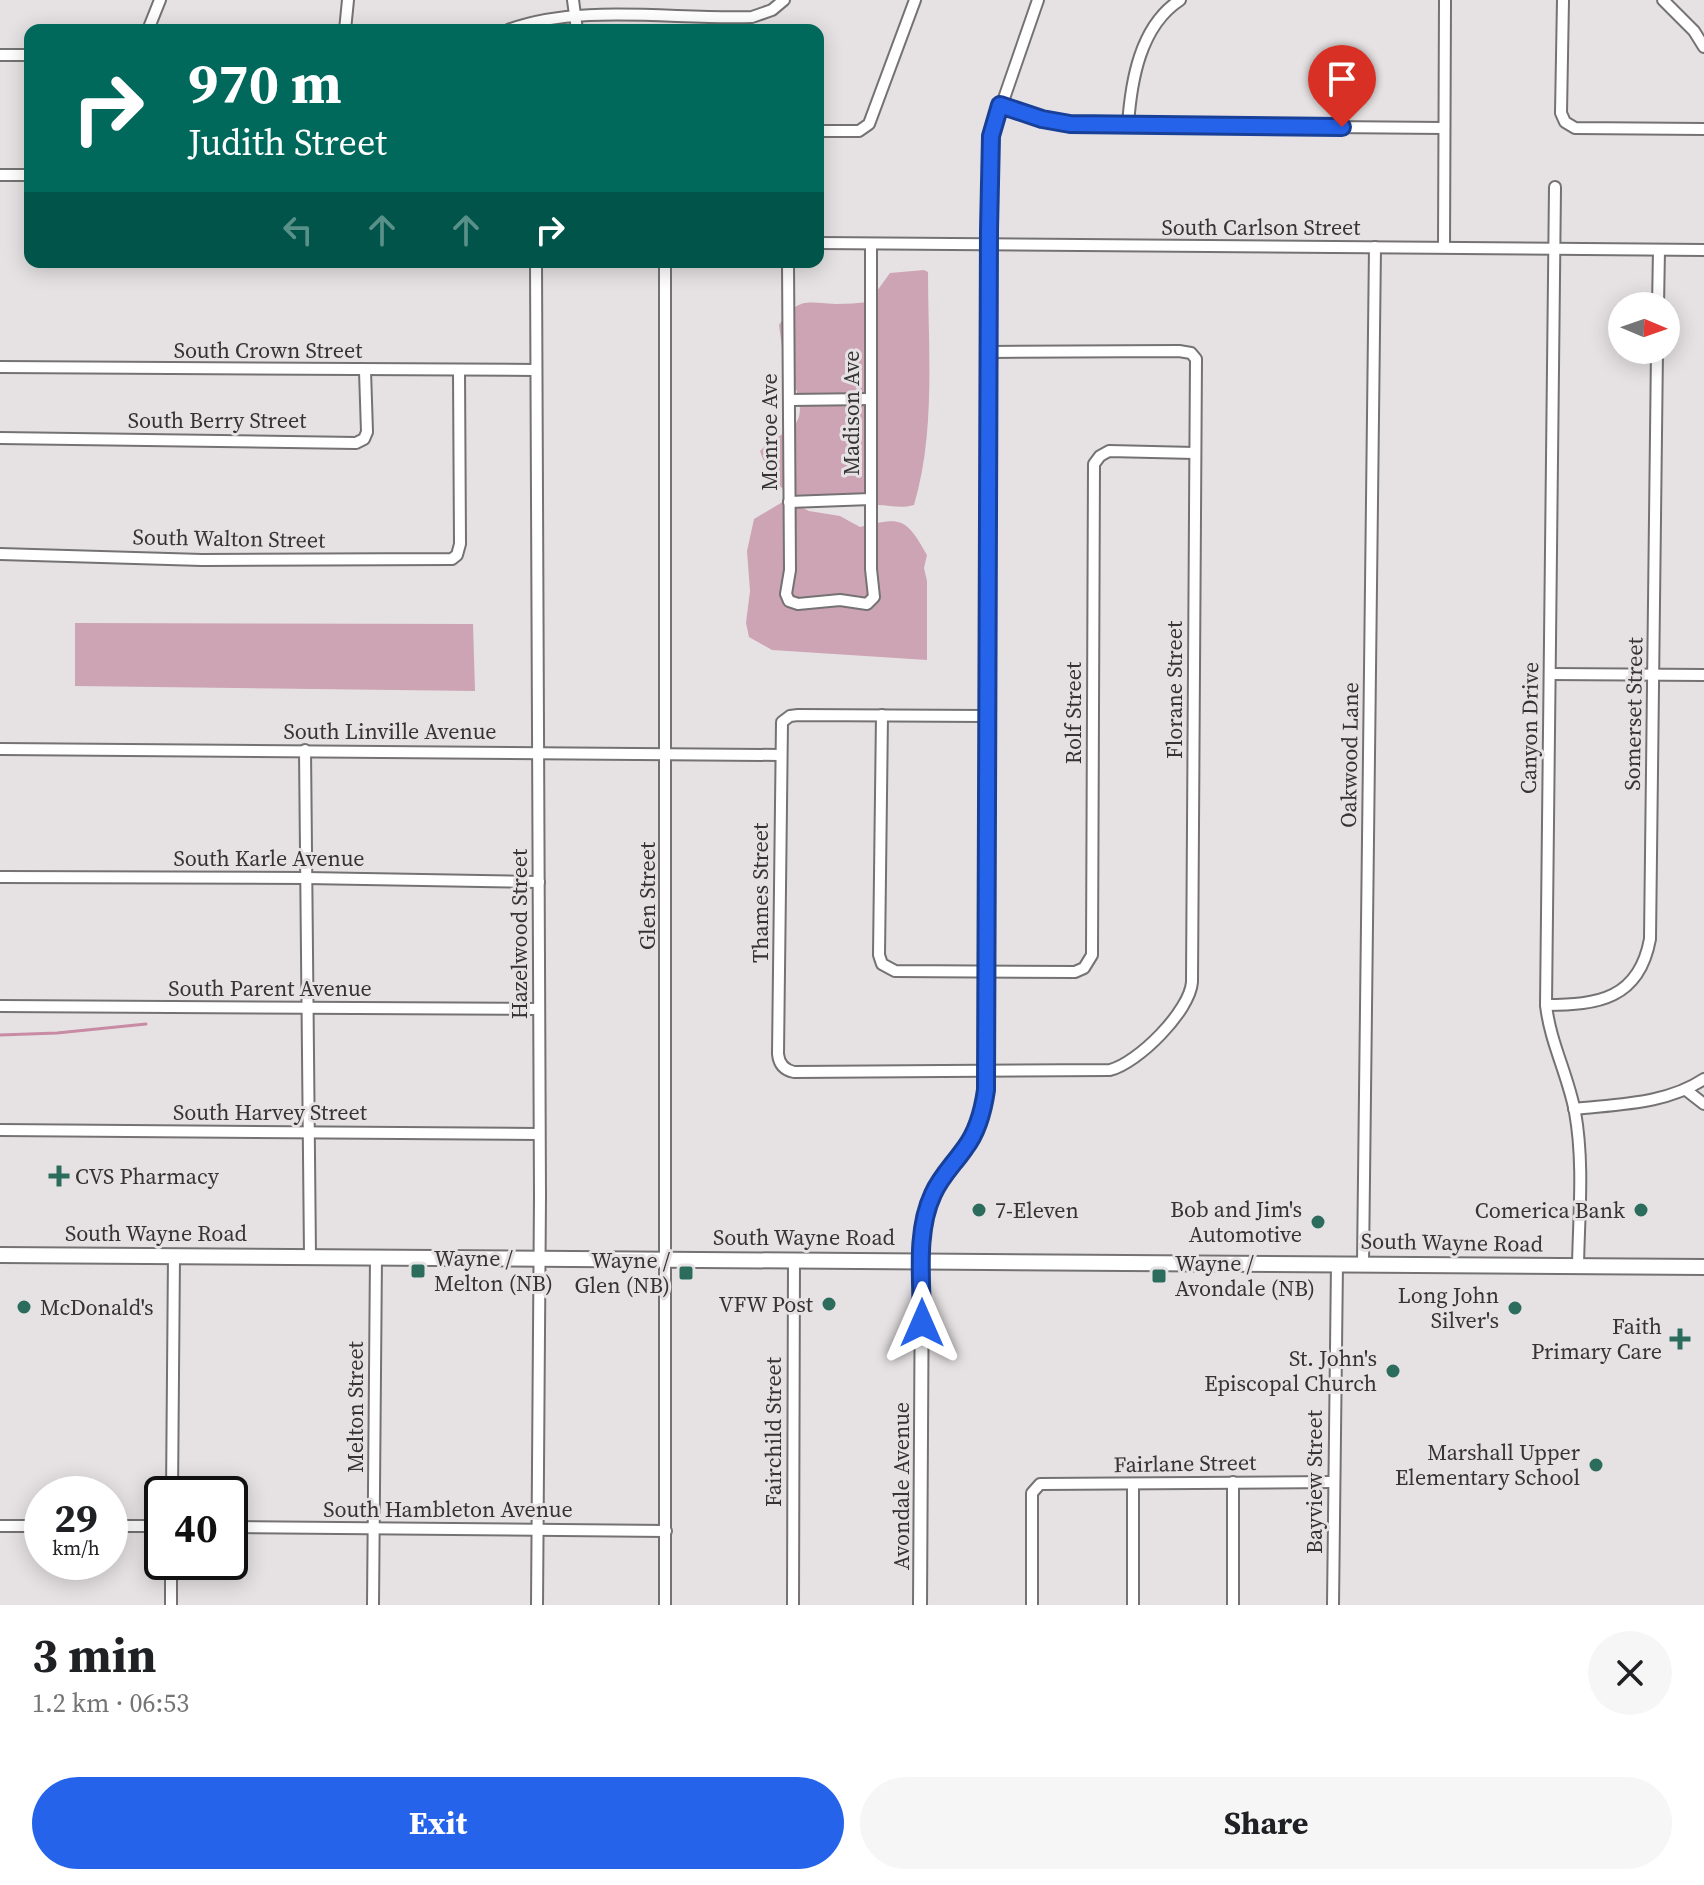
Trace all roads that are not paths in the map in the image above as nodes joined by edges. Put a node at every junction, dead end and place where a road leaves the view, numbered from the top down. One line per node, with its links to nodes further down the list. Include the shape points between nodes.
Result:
1 (160, 0): 12 (street)
2 (348, 0): 13 (street)
3 (573, 0): 11 (street)
4 (784, 0): 11 (street, via 752,17)
5 (915, 0): 23 (street, via 866,128)
6 (1038, 0): 19 (street, Avondale Avenue)
7 (1180, 0): 20 (street, via 1151,32 1132,84)
8 (1445, 0): 21 (street)
9 (1563, 0): 22 (street, via 1561,113 1567,124)
10 (1663, 0): 16 (street)
11 (576, 17): 14 (street); 15 (street)
12 (150, 24)
13 (346, 24)
14 (528, 24)
15 (577, 24)
16 (1704, 47)
17 (0, 55): 18 (street)
18 (24, 55)
19 (1000, 105): 20 (street, via 1057,122); 29 (street, Avondale Avenue, via 991,136)
20 (1128, 125): 21 (street)
21 (1444, 128): 31 (street)
22 (1704, 129)
23 (824, 131)
24 (0, 175): 25 (street)
25 (24, 175)
26 (1555, 187): 32 (street, Canyon Drive)
27 (824, 243): 28 (street, South Carlson Street)
28 (871, 244): 29 (street, South Carlson Street); 45 (street, Madison Ave)
29 (989, 245): 30 (street, South Carlson Street); 39 (street, Avondale Avenue)
30 (1375, 247): 31 (street, South Carlson Street); 88 (street, Oakwood Lane)
31 (1444, 247): 32 (street, South Carlson Street)
32 (1555, 249): 33 (street, South Carlson Street); 53 (street, Canyon Drive)
33 (1659, 250): 34 (street, South Carlson Street); 38 (street)
34 (1704, 250)
35 (536, 268): 42 (street, Hazelwood Street)
36 (665, 268): 61 (street, Glen Street)
37 (788, 268): 46 (street, Monroe Ave)
38 (1658, 292)
39 (989, 352): 48 (street, Florane Street, via 1191,353 1196,365); 57 (street, Avondale Avenue)
40 (1657, 364): 54 (street, Somerset Street)
41 (0, 367): 43 (street, South Crown Street)
42 (536, 370): 44 (street, South Crown Street); 60 (street, Hazelwood Street)
43 (365, 371): 44 (street, South Crown Street); 47 (street, South Berry Street, via 367,432 356,443)
44 (459, 371): 51 (street, South Walton Street, via 460,544 456,557 449,560)
45 (871, 399): 46 (street); 49 (street, Madison Ave)
46 (789, 400): 50 (street, Monroe Ave)
47 (0, 438)
48 (1195, 453): 66 (street, Rolf Street, via 1109,451 1093,469 1091,959 1075,972); 71 (street, Florane Street, via 1190,996 1180,1013 1119,1068)
49 (871, 499): 50 (street); 52 (street, Madison Ave, via 874,597 867,604)
50 (789, 502): 52 (street, Monroe Ave)
51 (0, 554)
52 (789, 601)
53 (1550, 674): 54 (street); 67 (street, Canyon Drive)
54 (1653, 675): 55 (street); 67 (street, Somerset Street, via 1648,951 1634,978 1612,996 1592,1004)
55 (1704, 675)
56 (882, 715): 57 (street, Thames Street); 62 (street, Thames Street, via 790,716 781,726); 66 (street, via 879,955 884,966 895,971)
57 (987, 716): 66 (street, Avondale Avenue)
58 (0, 749): 59 (street, South Linville Avenue)
59 (305, 750): 60 (street, South Linville Avenue); 64 (street)
60 (537, 753): 61 (street, South Linville Avenue); 65 (street, Hazelwood Street)
61 (666, 754): 62 (street, South Linville Avenue); 84 (street, Glen Street)
62 (780, 755): 71 (street, Thames Street, via 780,1064 794,1072)
63 (0, 877): 64 (street, South Karle Avenue)
64 (306, 878): 65 (street, South Karle Avenue); 69 (street)
65 (539, 882): 70 (street, Hazelwood Street)
66 (986, 971): 71 (street, Avondale Avenue)
67 (1546, 1005): 75 (street, Canyon Drive)
68 (0, 1006): 69 (street, South Parent Avenue)
69 (307, 1008): 70 (street, South Parent Avenue); 77 (street)
70 (539, 1009): 78 (street, Hazelwood Street)
71 (985, 1070): 86 (street, Avondale Avenue, via 984,1102 975,1131 928,1206)
72 (1704, 1079): 73 (street)
73 (1686, 1090): 74 (street); 75 (street, via 1646,1101)
74 (1704, 1104)
75 (1574, 1109): 89 (street, Canyon Drive, via 1580,1154)
76 (0, 1130): 77 (street, South Harvey Street)
77 (308, 1133): 78 (street, South Harvey Street); 81 (street)
78 (539, 1134): 83 (street, Hazelwood Street)
79 (0, 1255): 80 (main road, South Wayne Road)
80 (174, 1255): 81 (main road, South Wayne Road); 91 (street)
81 (310, 1256): 82 (main road, South Wayne Road)
82 (376, 1256): 83 (main road, South Wayne Road); 98 (street, Melton Street)
83 (540, 1257): 84 (main road, South Wayne Road); 99 (street, Hazelwood Street)
84 (667, 1258): 85 (main road, South Wayne Road); 100 (street, Glen Street)
85 (794, 1259): 86 (main road, South Wayne Road); 106 (street, Fairchild Street)
86 (922, 1260): 87 (main road, South Wayne Road); 107 (street, Avondale Avenue)
87 (1337, 1263): 88 (main road, South Wayne Road); 93 (street, Bayview Street)
88 (1363, 1263): 89 (main road, South Wayne Road)
89 (1578, 1265): 90 (main road, South Wayne Road)
90 (1704, 1267)
91 (172, 1476)
92 (1233, 1482): 93 (street, Fairlane Street); 94 (street, Fairlane Street); 110 (street)
93 (1334, 1482): 111 (street, Bayview Street)
94 (1133, 1484): 108 (street, Fairlane Street, via 1037,1486 1032,1493); 109 (street)
95 (0, 1526): 96 (street)
96 (24, 1526)
97 (248, 1527): 98 (street, South Hambleton Avenue)
98 (374, 1529): 99 (street, South Hambleton Avenue); 103 (street, Melton Street)
99 (538, 1530): 100 (street, South Hambleton Avenue); 104 (street, Hazelwood Street)
100 (666, 1531): 105 (street, Glen Street)
101 (171, 1580): 102 (street)
102 (171, 1605)
103 (373, 1605)
104 (537, 1605)
105 (665, 1605)
106 (793, 1605)
107 (920, 1605)
108 (1032, 1605)
109 (1133, 1605)
110 (1233, 1605)
111 (1333, 1605)

